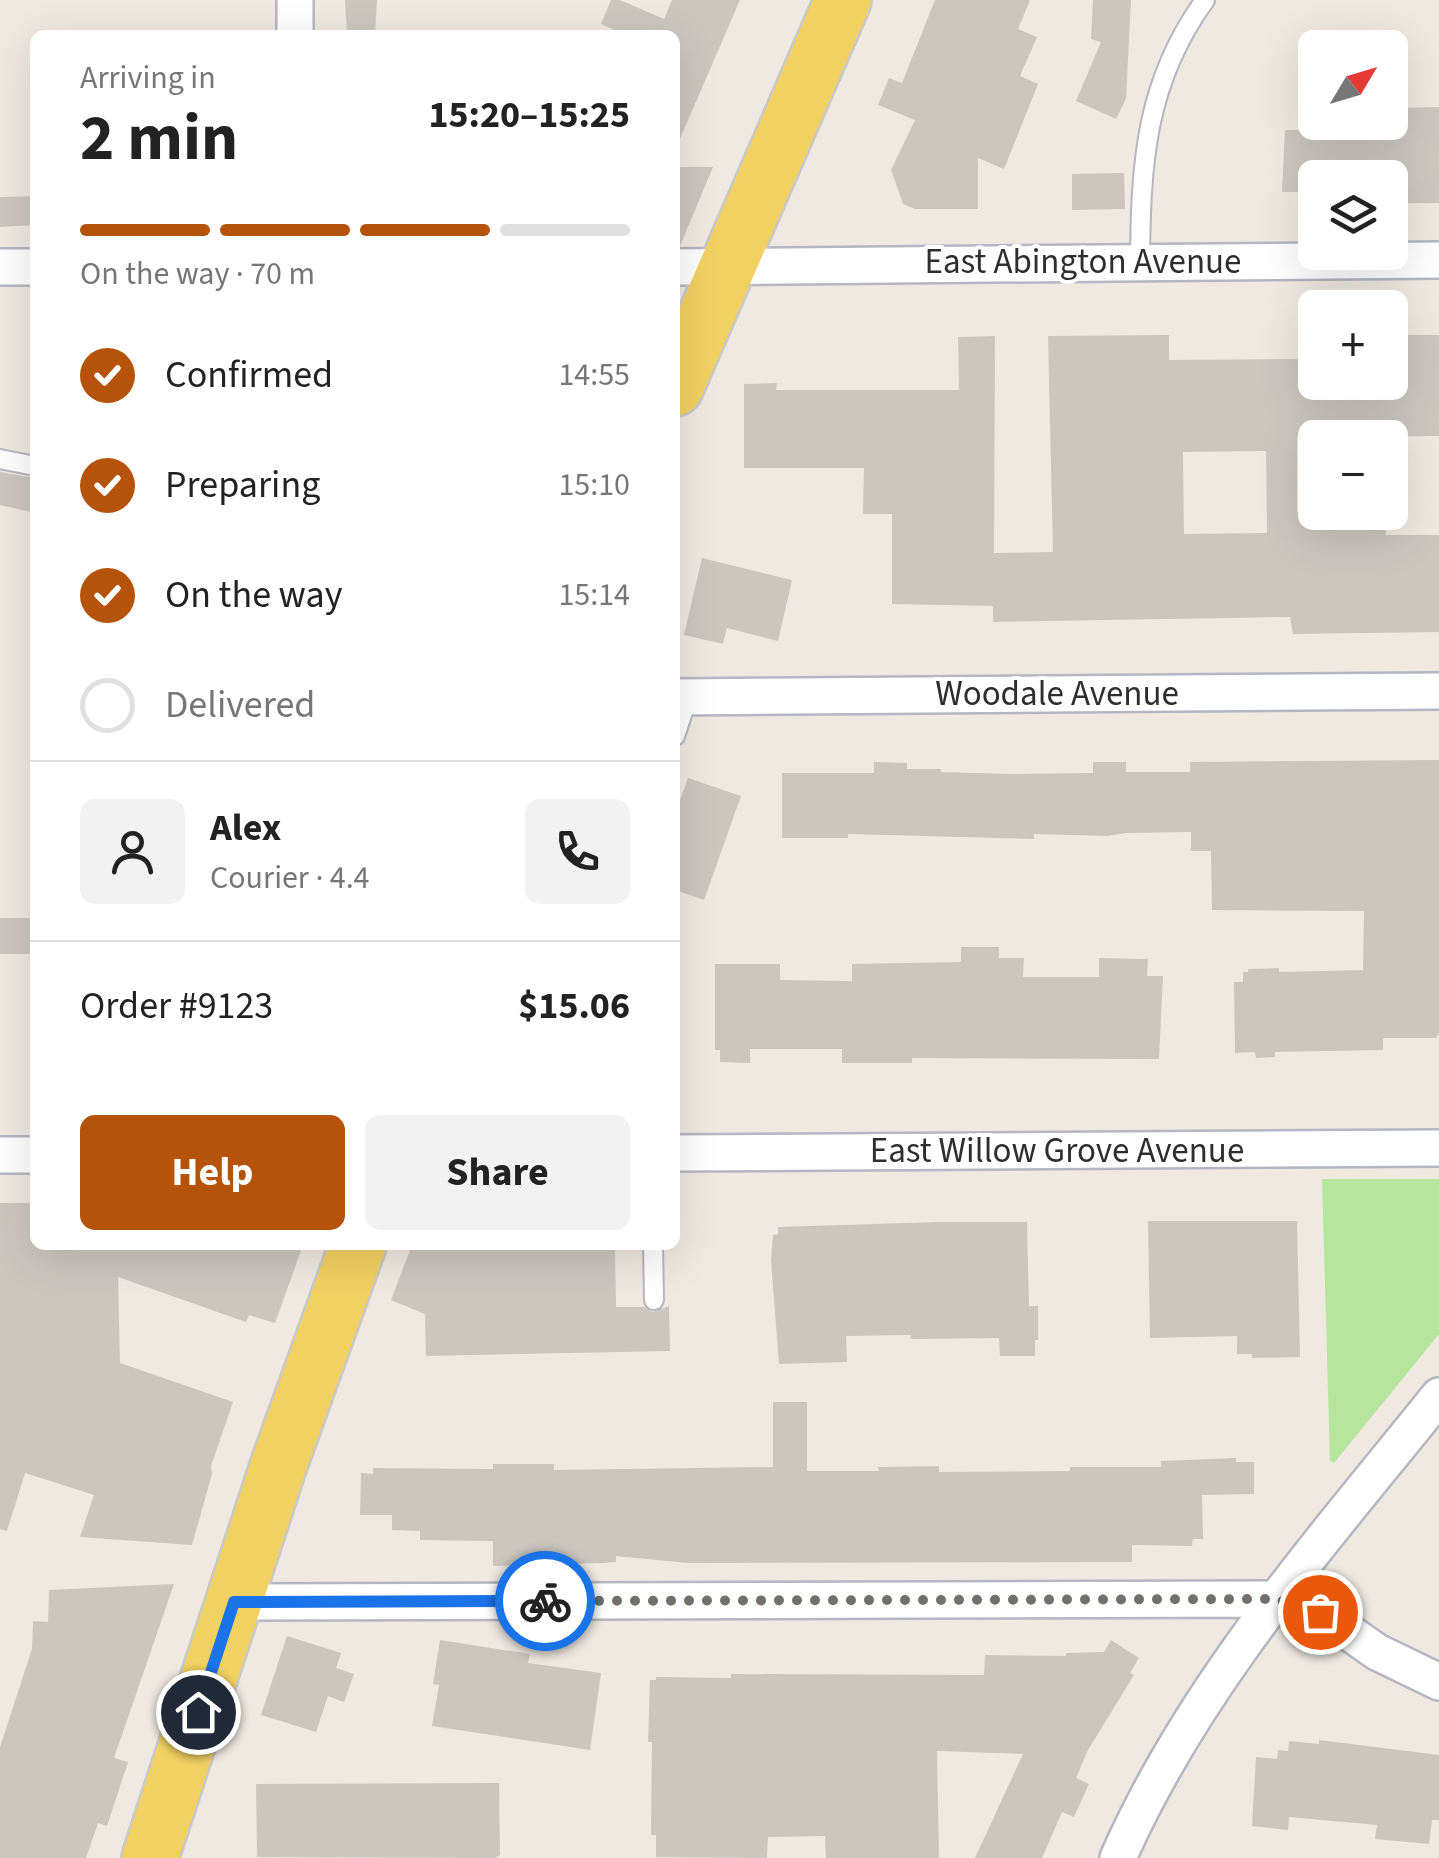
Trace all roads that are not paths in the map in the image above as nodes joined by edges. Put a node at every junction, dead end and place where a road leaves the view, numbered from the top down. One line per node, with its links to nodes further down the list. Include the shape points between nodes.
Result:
1 (296, 0): 4 (street)
2 (843, 0): 7 (main road)
3 (1204, 0): 6 (lane, via 1161,77 1146,138)
4 (296, 30)
5 (1439, 260): 6 (street, East Abington Avenue)
6 (1140, 261): 7 (street, East Abington Avenue)
7 (701, 266): 10 (main road)
8 (0, 267): 9 (street)
9 (30, 267)
10 (680, 365)
11 (0, 459): 12 (lane)
12 (30, 465)
13 (1439, 691): 14 (street, Woodale Avenue)
14 (682, 697)
15 (1439, 1148): 16 (street, East Willow Grove Avenue)
16 (680, 1153)
17 (0, 1155): 18 (street)
18 (30, 1155)
19 (356, 1250): 24 (main road)
20 (654, 1250): 21 (lane)
21 (654, 1300)
22 (1439, 1396): 23 (street)
23 (1276, 1599): 24 (street); 25 (street, via 1320,1612 1377,1652); 27 (street, via 1188,1725)
24 (234, 1602): 26 (main road)
25 (1439, 1682)
26 (150, 1858)
27 (1118, 1858)

